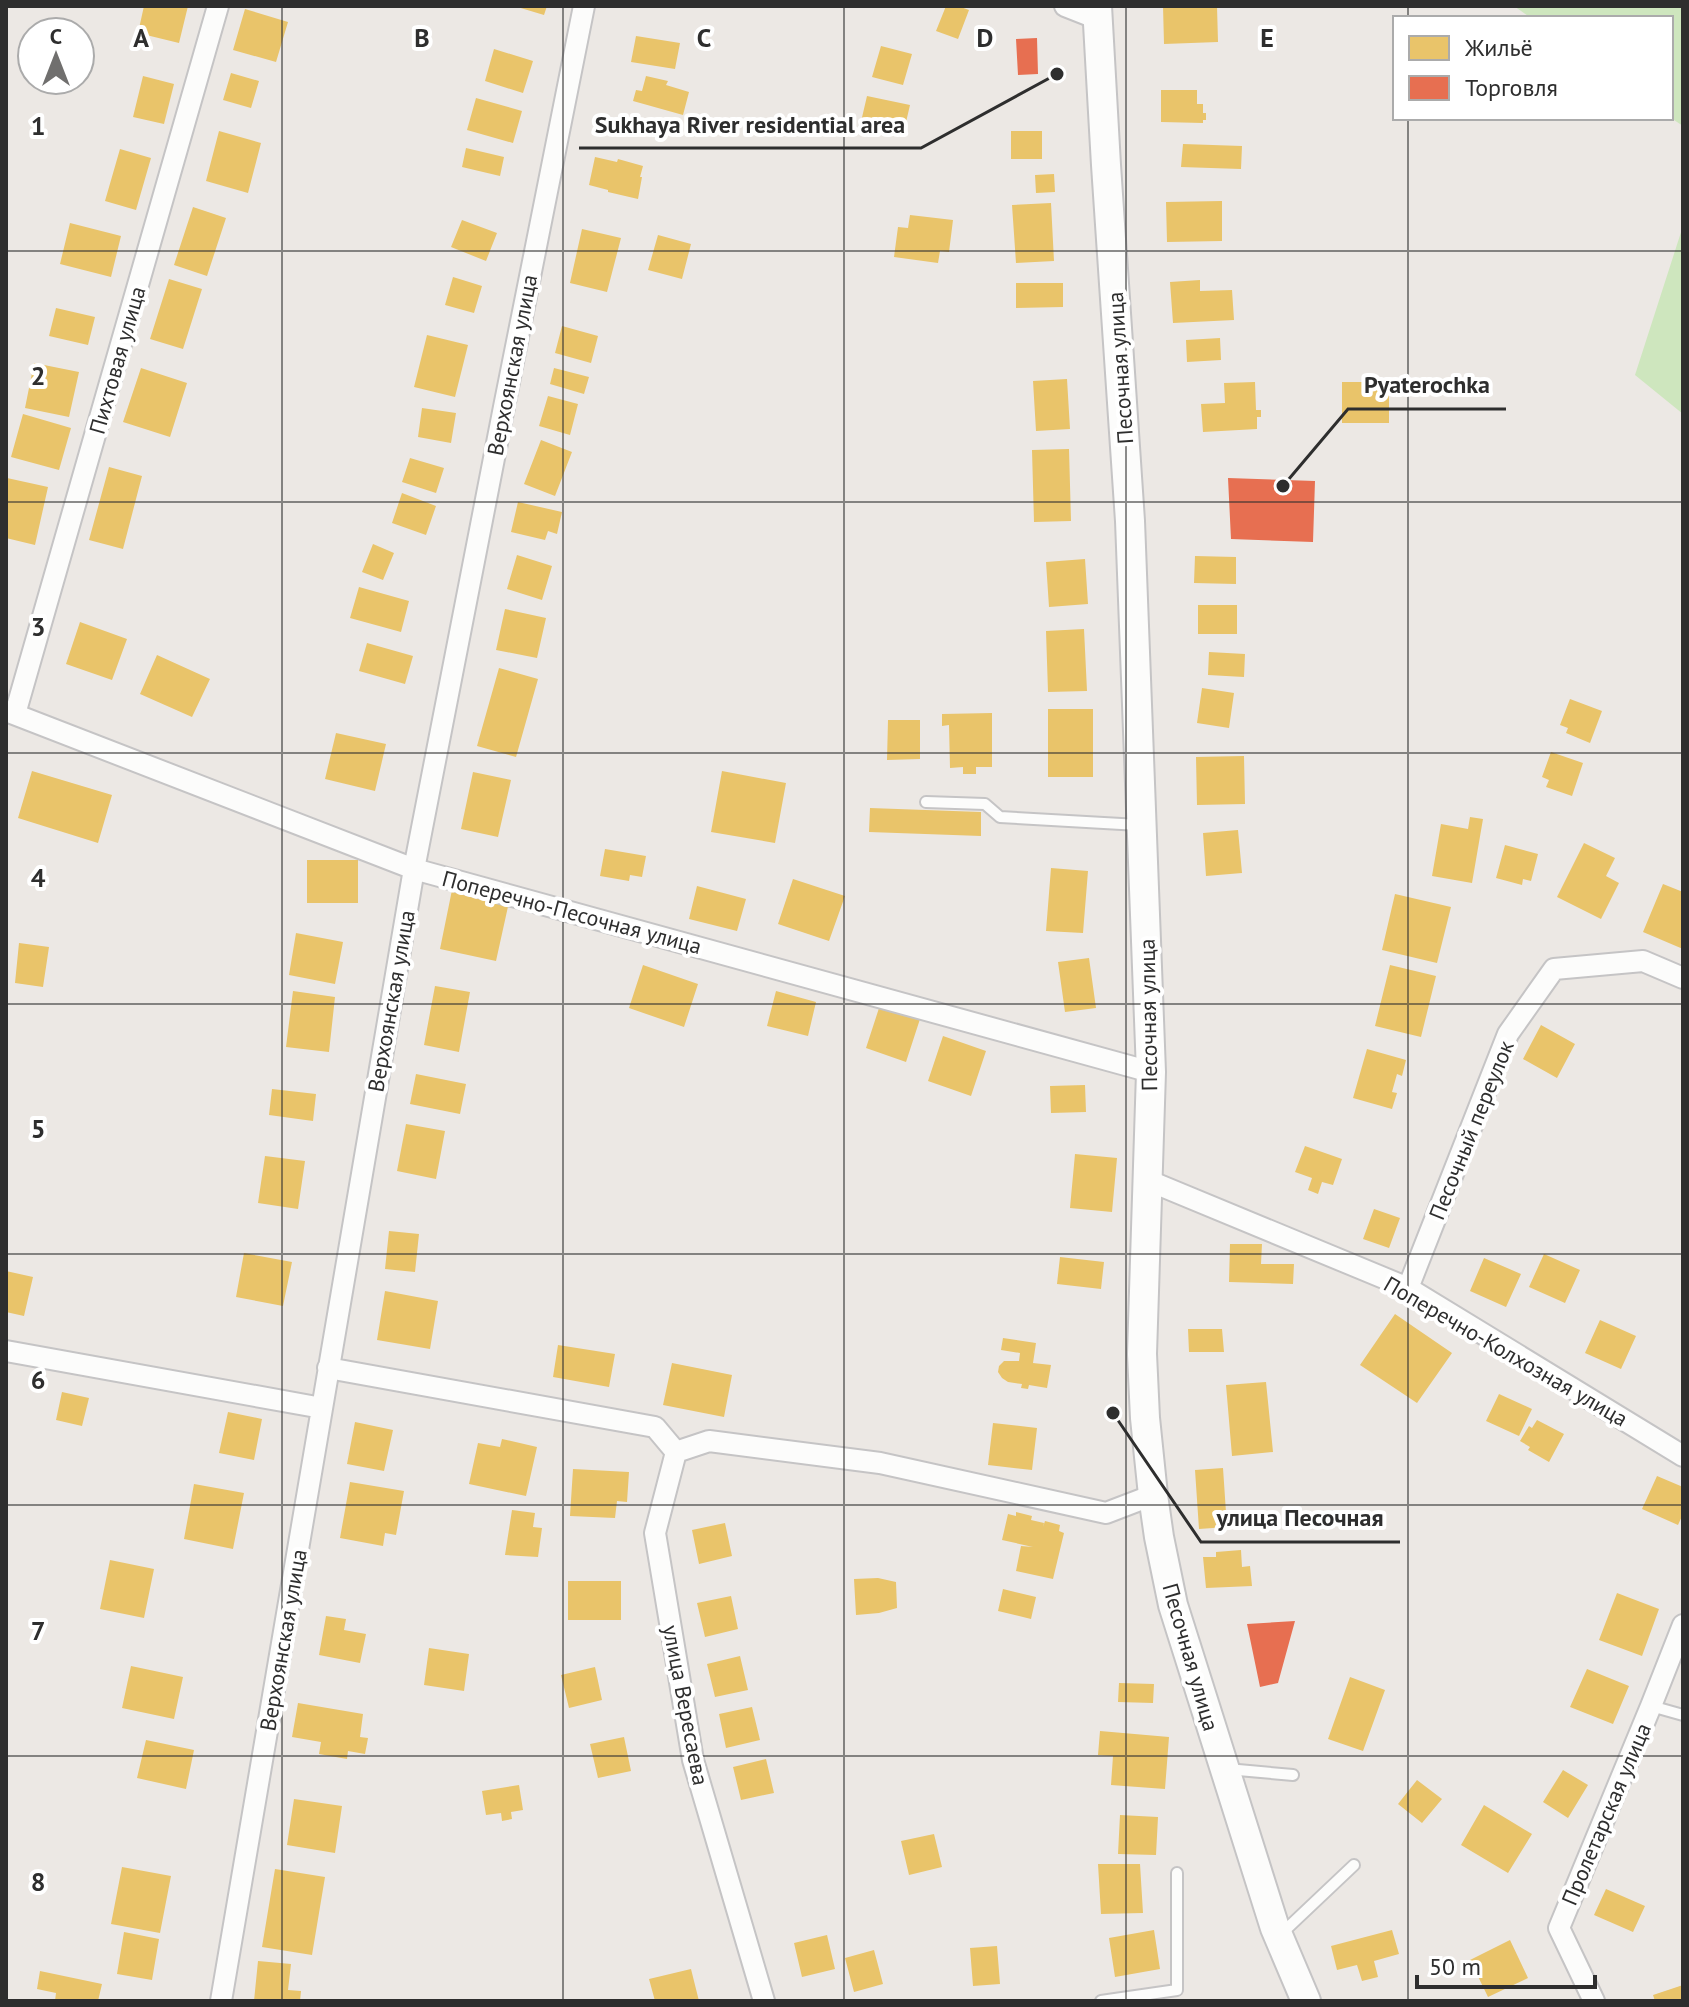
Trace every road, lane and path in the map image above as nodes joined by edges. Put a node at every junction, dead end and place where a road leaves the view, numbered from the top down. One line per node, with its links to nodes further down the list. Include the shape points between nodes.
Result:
1 (218, 6): 5 (street, Пихтовая улица)
2 (584, 6): 8 (street, Верхоянская улица)
3 (1065, 6): 4 (street)
4 (1098, 12): 7 (main road, Песочная улица, via 1130,521)
5 (10, 712): 8 (street, Поперечно-Песочная улица)
6 (926, 802): 7 (lane, via 985,804 1000,817)
7 (1142, 825): 10 (main road, Песочная улица)
8 (414, 869): 10 (street, Поперечно-Песочная улица); 14 (street, Верхоянская улица)
9 (1683, 978): 12 (street, Песочный переулок, via 1643,961 1554,969 1508,1034)
10 (1151, 1072): 11 (main road, Песочная улица)
11 (1147, 1180): 12 (street, Поперечно-Колхозная улица); 18 (main road, Песочная улица, via 1142,1354)
12 (1408, 1288): 17 (street, Поперечно-Колхозная улица)
13 (6, 1351): 15 (street)
14 (328, 1368): 15 (street, Верхоянская улица); 16 (street, via 655,1427)
15 (322, 1408): 27 (street, Верхоянская улица)
16 (676, 1452): 18 (street, via 709,1441 880,1463 1106,1513); 28 (street, улица Вересаева, via 655,1533 657,1548 693,1760)
17 (1683, 1456)
18 (1153, 1495): 22 (main road, Песочная улица, via 1173,1605)
19 (1683, 1625): 20 (street, Пролетарская улица)
20 (1651, 1706): 21 (lane); 31 (street, Пролетарская улица, via 1559,1928)
21 (1683, 1715)
22 (1225, 1769): 23 (lane); 26 (main road, Песочная улица)
23 (1293, 1775)
24 (1354, 1865): 26 (lane)
25 (1177, 1873): 29 (lane, via 1177,1990)
26 (1278, 1936): 30 (main road, Песочная улица)
27 (221, 2001)
28 (764, 2001)
29 (1101, 2001)
30 (1306, 2001)
31 (1594, 2001)

